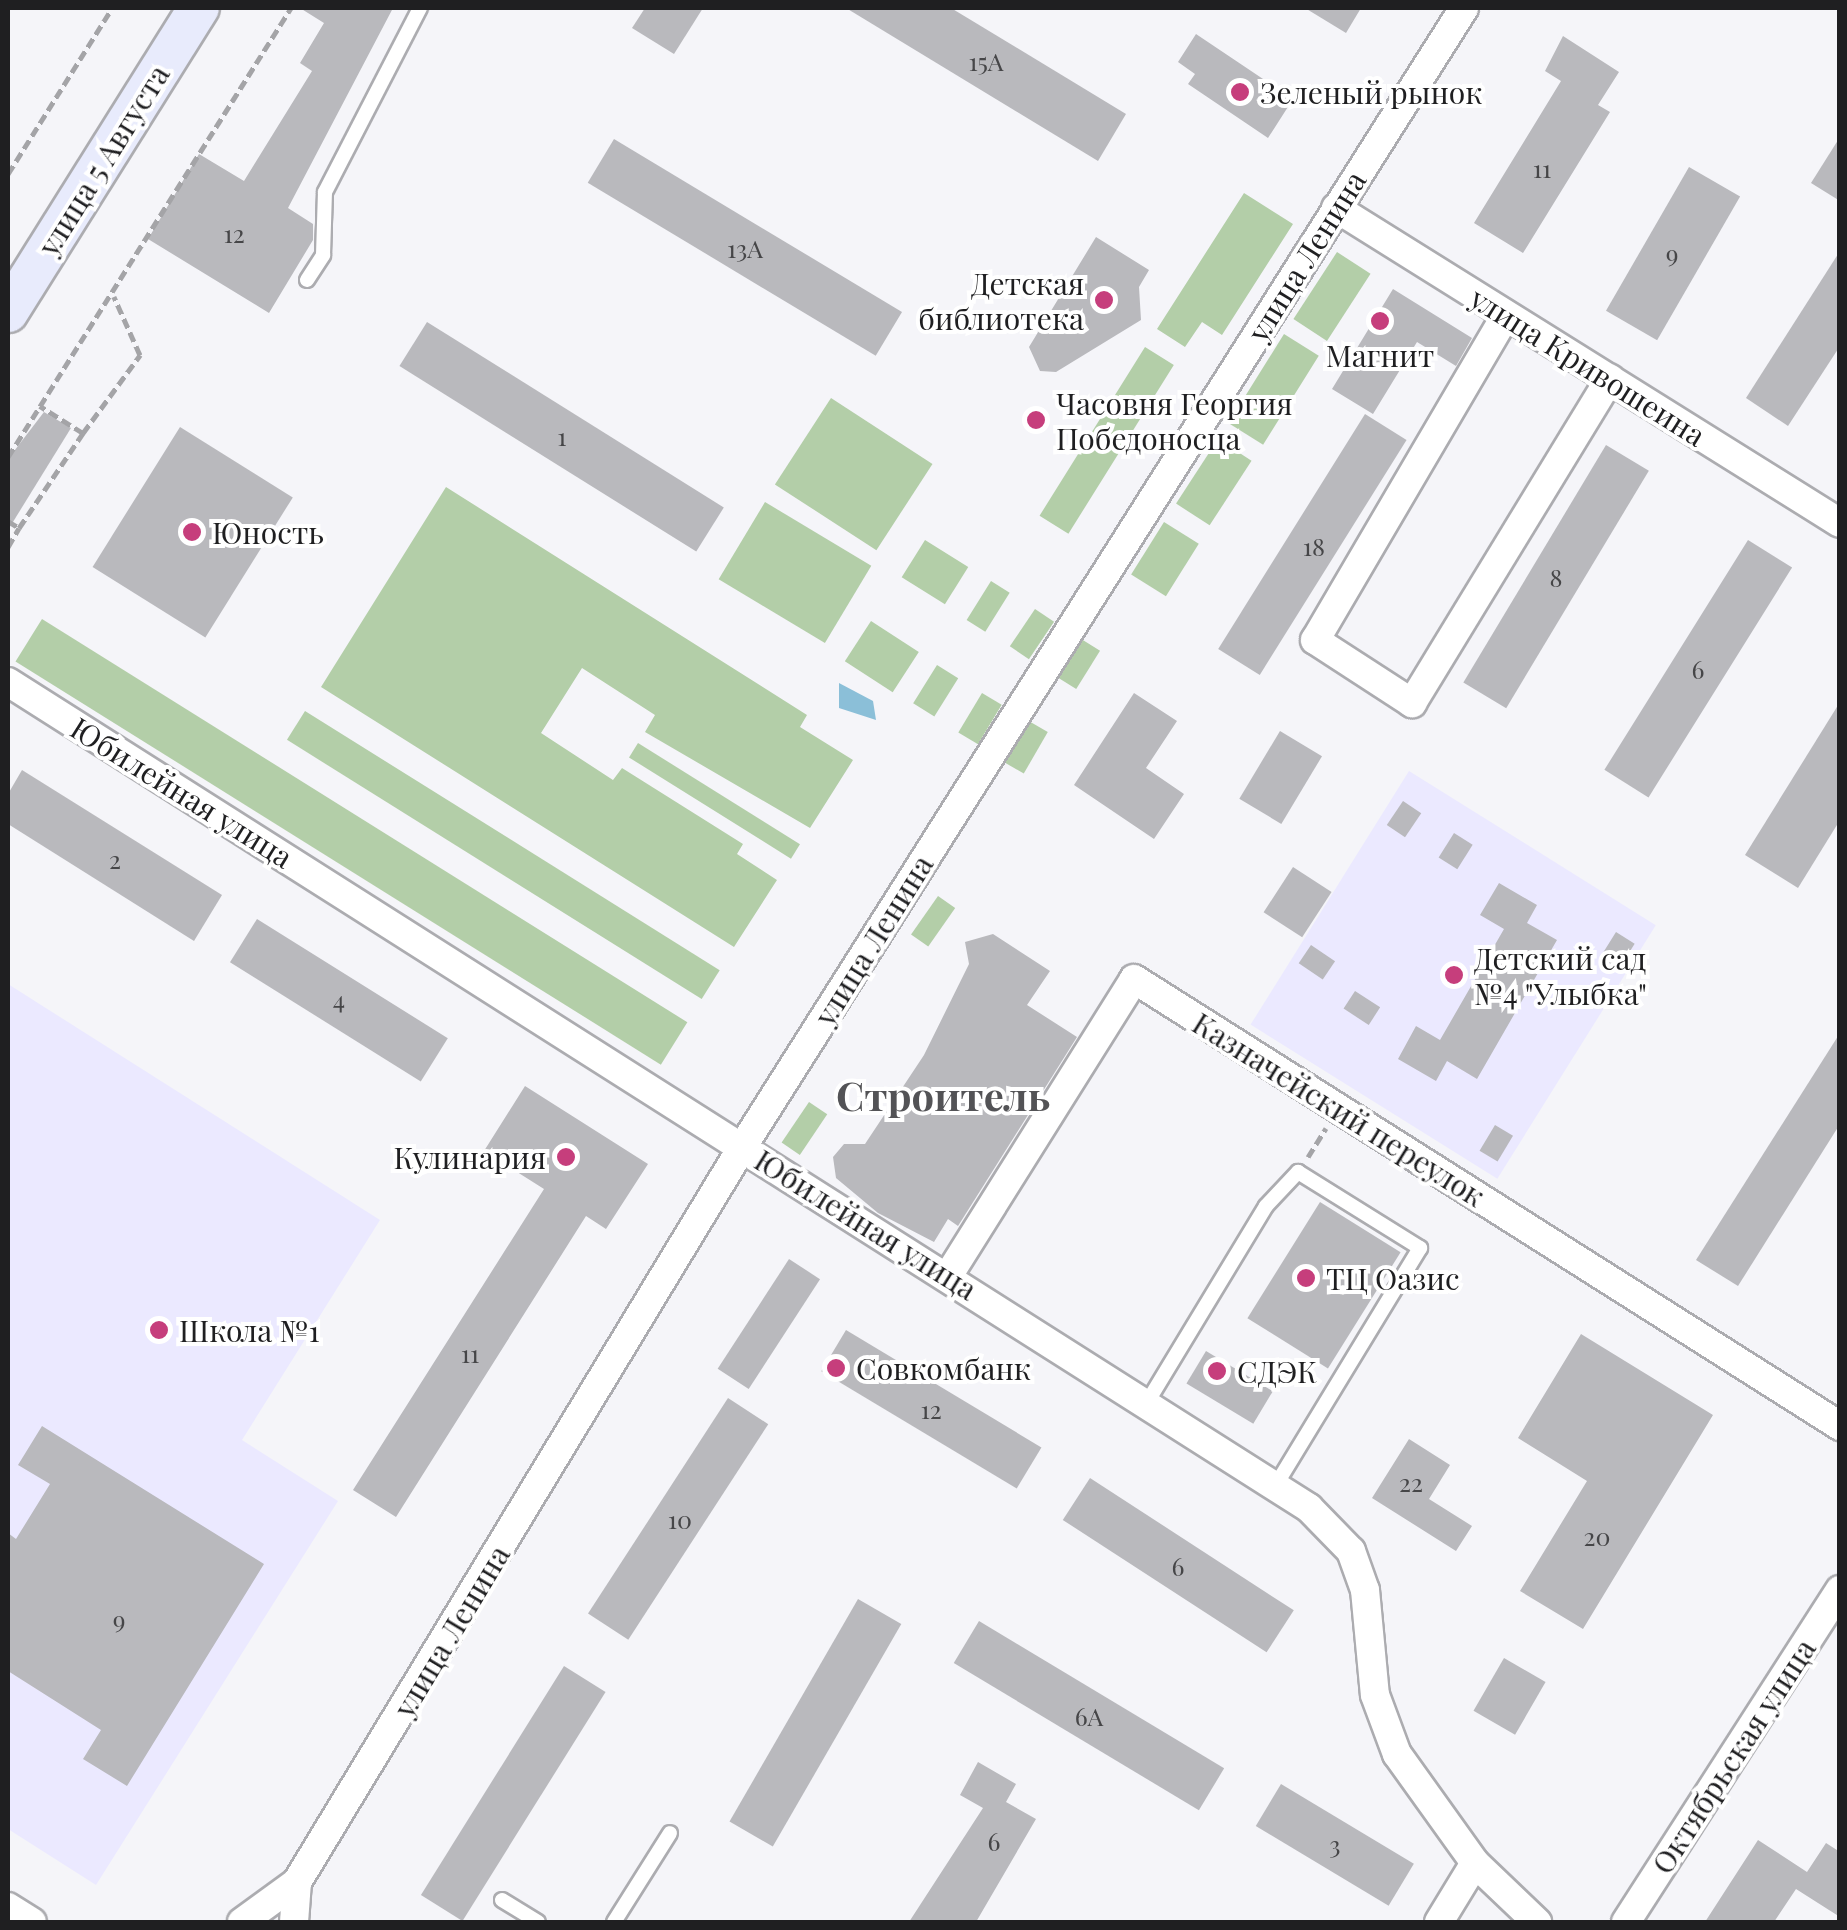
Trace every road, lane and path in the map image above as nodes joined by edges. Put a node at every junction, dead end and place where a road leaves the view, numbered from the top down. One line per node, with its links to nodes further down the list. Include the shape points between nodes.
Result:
1 (112, 8): 6 (path)
2 (199, 8): 10 (street, улица 5 Августа)
3 (291, 8): 9 (path)
4 (420, 8): 8 (lane, via 325,192 324,254)
5 (1464, 8): 7 (street, улица Ленина)
6 (8, 174)
7 (1336, 208): 11 (street, улица Кривошеина); 22 (street, улица Ленина)
8 (307, 280)
9 (114, 297): 13 (path); 14 (path, via 140,355)
10 (8, 312)
11 (1506, 315): 12 (street, улица Кривошеина); 12 (street, via 1316,640 1412,703)
12 (1610, 379): 17 (street, улица Кривошеина)
13 (40, 406): 14 (path); 15 (path)
14 (83, 433): 18 (path)
15 (8, 457)
16 (8, 521): 18 (path)
17 (1840, 523)
18 (19, 528): 19 (path)
19 (8, 547)
20 (8, 682): 22 (street, Юбилейная улица)
21 (1338, 1108): 23 (path); 24 (street, Казначейский переулок, via 1134,980); 26 (street, Казначейский переулок)
22 (743, 1146): 24 (street, Юбилейная улица); 31 (street, улица Ленина)
23 (1298, 1172): 25 (lane, via 1266,1206); 27 (lane, via 1420,1248)
24 (948, 1276): 25 (street, Юбилейная улица)
25 (1148, 1402): 27 (street, Юбилейная улица)
26 (1840, 1426)
27 (1276, 1485): 30 (street, Юбилейная улица, via 1351,1550 1365,1590 1376,1695 1397,1754)
28 (1840, 1590): 41 (street, Октябрьская улица)
29 (670, 1832): 38 (lane)
30 (1475, 1863): 39 (street); 40 (street, Юбилейная улица)
31 (297, 1882): 35 (street); 36 (street)
32 (502, 1900): 37 (lane)
33 (8, 1907): 34 (street)
34 (32, 1922)
35 (242, 1922)
36 (294, 1922)
37 (538, 1922)
38 (614, 1922)
39 (1439, 1922)
40 (1537, 1922)
41 (1626, 1922)

